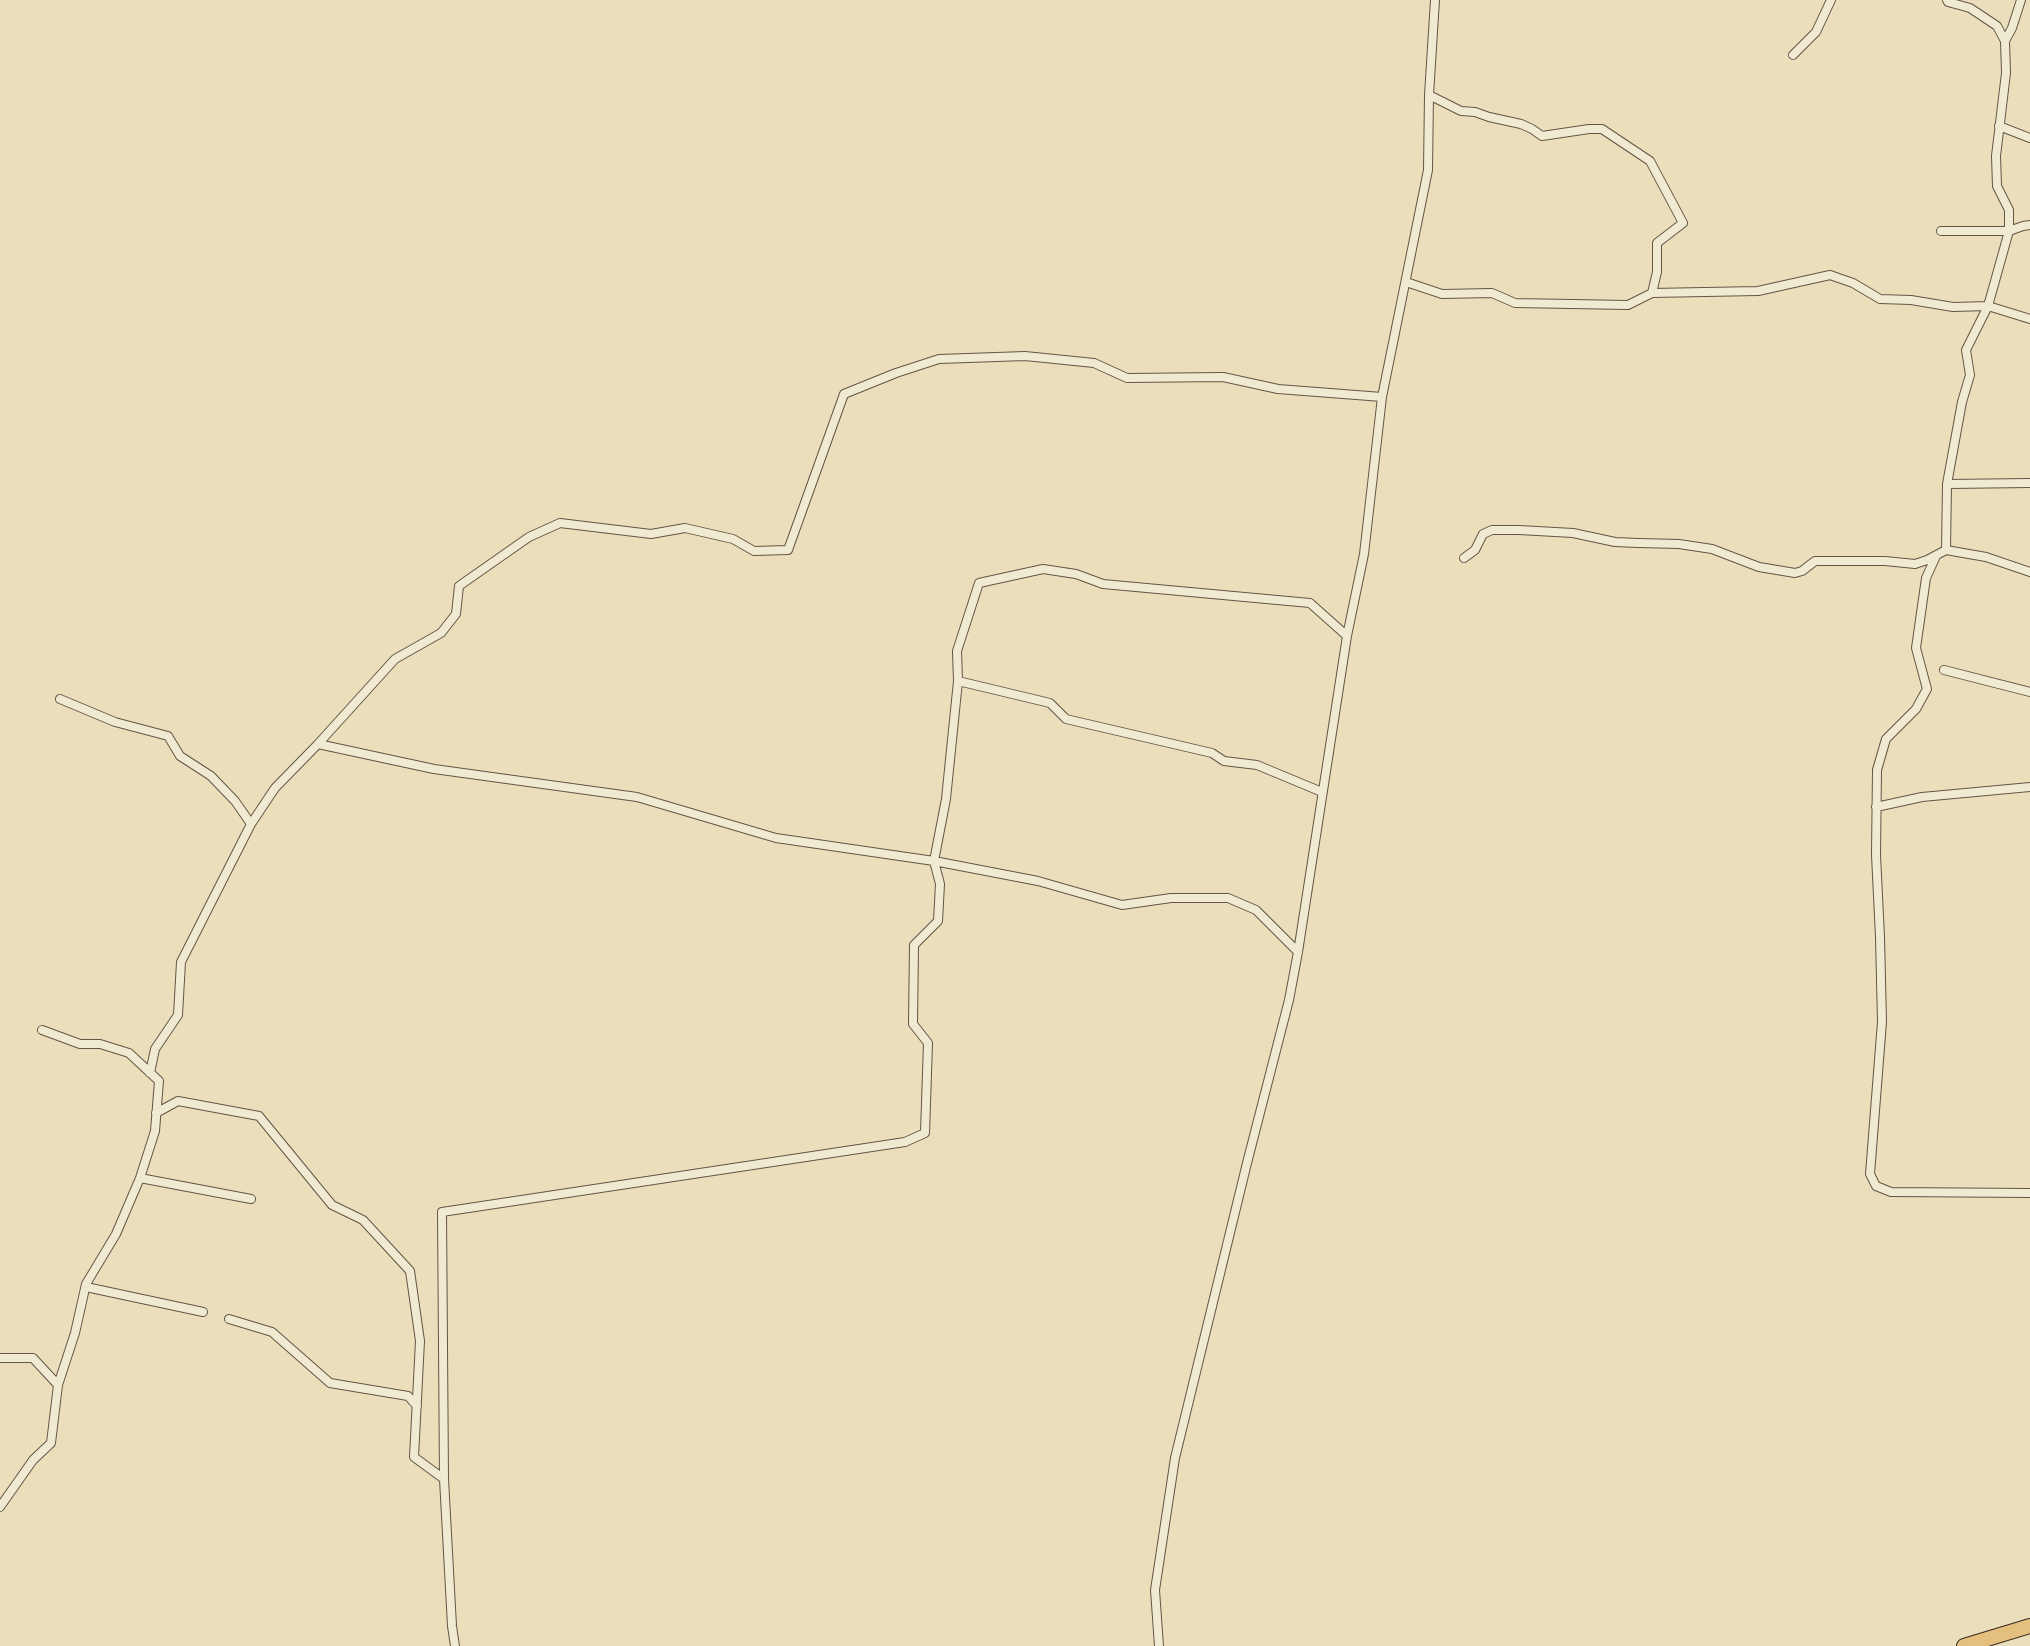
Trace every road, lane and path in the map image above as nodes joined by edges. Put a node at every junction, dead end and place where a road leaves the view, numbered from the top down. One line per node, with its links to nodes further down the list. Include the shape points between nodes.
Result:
1 (1435, 0): 7 (street)
2 (1831, 0): 6 (street, via 1816,32)
3 (1947, 0): 5 (street, via 1970,8 1998,26)
4 (2021, 0): 5 (street)
5 (2005, 41): 8 (street, via 2006,73)
6 (1793, 55)
7 (1429, 95): 13 (street, via 1428,170); 14 (street, via 1461,111 1521,124 1542,136 1602,129 1650,161 1683,222 1657,244 1657,272)
8 (1999, 126): 9 (street); 12 (street, via 1997,186 2009,210)
9 (2030, 138)
10 (2030, 225): 12 (street)
11 (1941, 231): 12 (street)
12 (2009, 231): 15 (street)
13 (1406, 282): 14 (street, via 1442,294 1492,293 1515,303 1628,305); 17 (street)
14 (1652, 293): 15 (street, via 1758,291 1830,275 1853,283 1880,299 1953,307)
15 (1988, 306): 16 (street); 19 (street, via 1966,350 1970,375)
16 (2030, 319)
17 (1382, 397): 24 (street, via 1364,554); 29 (street, via 1278,389 1223,377 1127,378 1094,363 1025,356 939,359 896,373 844,394 788,550 754,551 733,539 685,528 650,534 560,523 529,537 459,586 456,614 441,633 394,659)
18 (2030, 483): 19 (street)
19 (1947, 484): 20 (street)
20 (1946, 550): 21 (street); 23 (street, via 1986,557)
21 (1936, 556): 22 (street, via 1915,564 1815,562 1795,573 1759,567 1712,549 1679,544 1616,542 1573,533 1492,530 1482,534 1475,550); 32 (street, via 1926,578 1916,648 1928,689 1916,708 1886,739 1877,770)
22 (1464, 558)
23 (2030, 572)
24 (1347, 636): 26 (street, via 1310,603 1103,584 1076,574 1043,569 979,583 957,651); 31 (street)
25 (1944, 670): 27 (street)
26 (958, 681): 31 (street, via 1050,703 1066,719 1212,753 1224,761 1257,764); 34 (street, via 946,799)
27 (2030, 692)
28 (60, 699): 33 (street, via 115,722 168,736 180,756 211,776)
29 (318, 744): 33 (street, via 274,788); 34 (street, via 434,769 636,797 776,838)
30 (2030, 787): 32 (street, via 1922,797)
31 (1322, 792): 35 (street)
32 (1876, 806): 40 (street, via 1882,1022 1870,1174 1876,1186 1891,1192)
33 (251, 824): 37 (street, via 181,962 178,1015 155,1049)
34 (934, 860): 35 (street, via 1038,881 1122,905 1171,898 1228,898 1256,910); 48 (street, via 940,884 938,921 914,945 913,1024 928,1043 925,1133 905,1142 442,1212)
35 (1298, 952): 52 (street, via 1289,1000 1175,1458 1156,1590)
36 (42, 1030): 37 (street, via 80,1044 100,1044 129,1053)
37 (150, 1073): 38 (street, via 158,1081)
38 (156, 1113): 39 (street, via 155,1131); 47 (street, via 178,1101 259,1116 332,1205 363,1220 410,1272 420,1341)
39 (140, 1178): 41 (street); 42 (street, via 116,1234)
40 (2030, 1193)
41 (251, 1199)
42 (86, 1287): 43 (street); 46 (street)
43 (203, 1312)
44 (229, 1319): 47 (street, via 272,1332 330,1383 408,1396)
45 (0, 1358): 46 (street, via 33,1358)
46 (58, 1385): 49 (street, via 51,1443 33,1460)
47 (417, 1406): 48 (street, via 414,1457)
48 (444, 1479): 51 (street)
49 (0, 1507)
50 (2030, 1626): 53 (highway)
51 (455, 1646)
52 (1160, 1646)
53 (1964, 1646)

